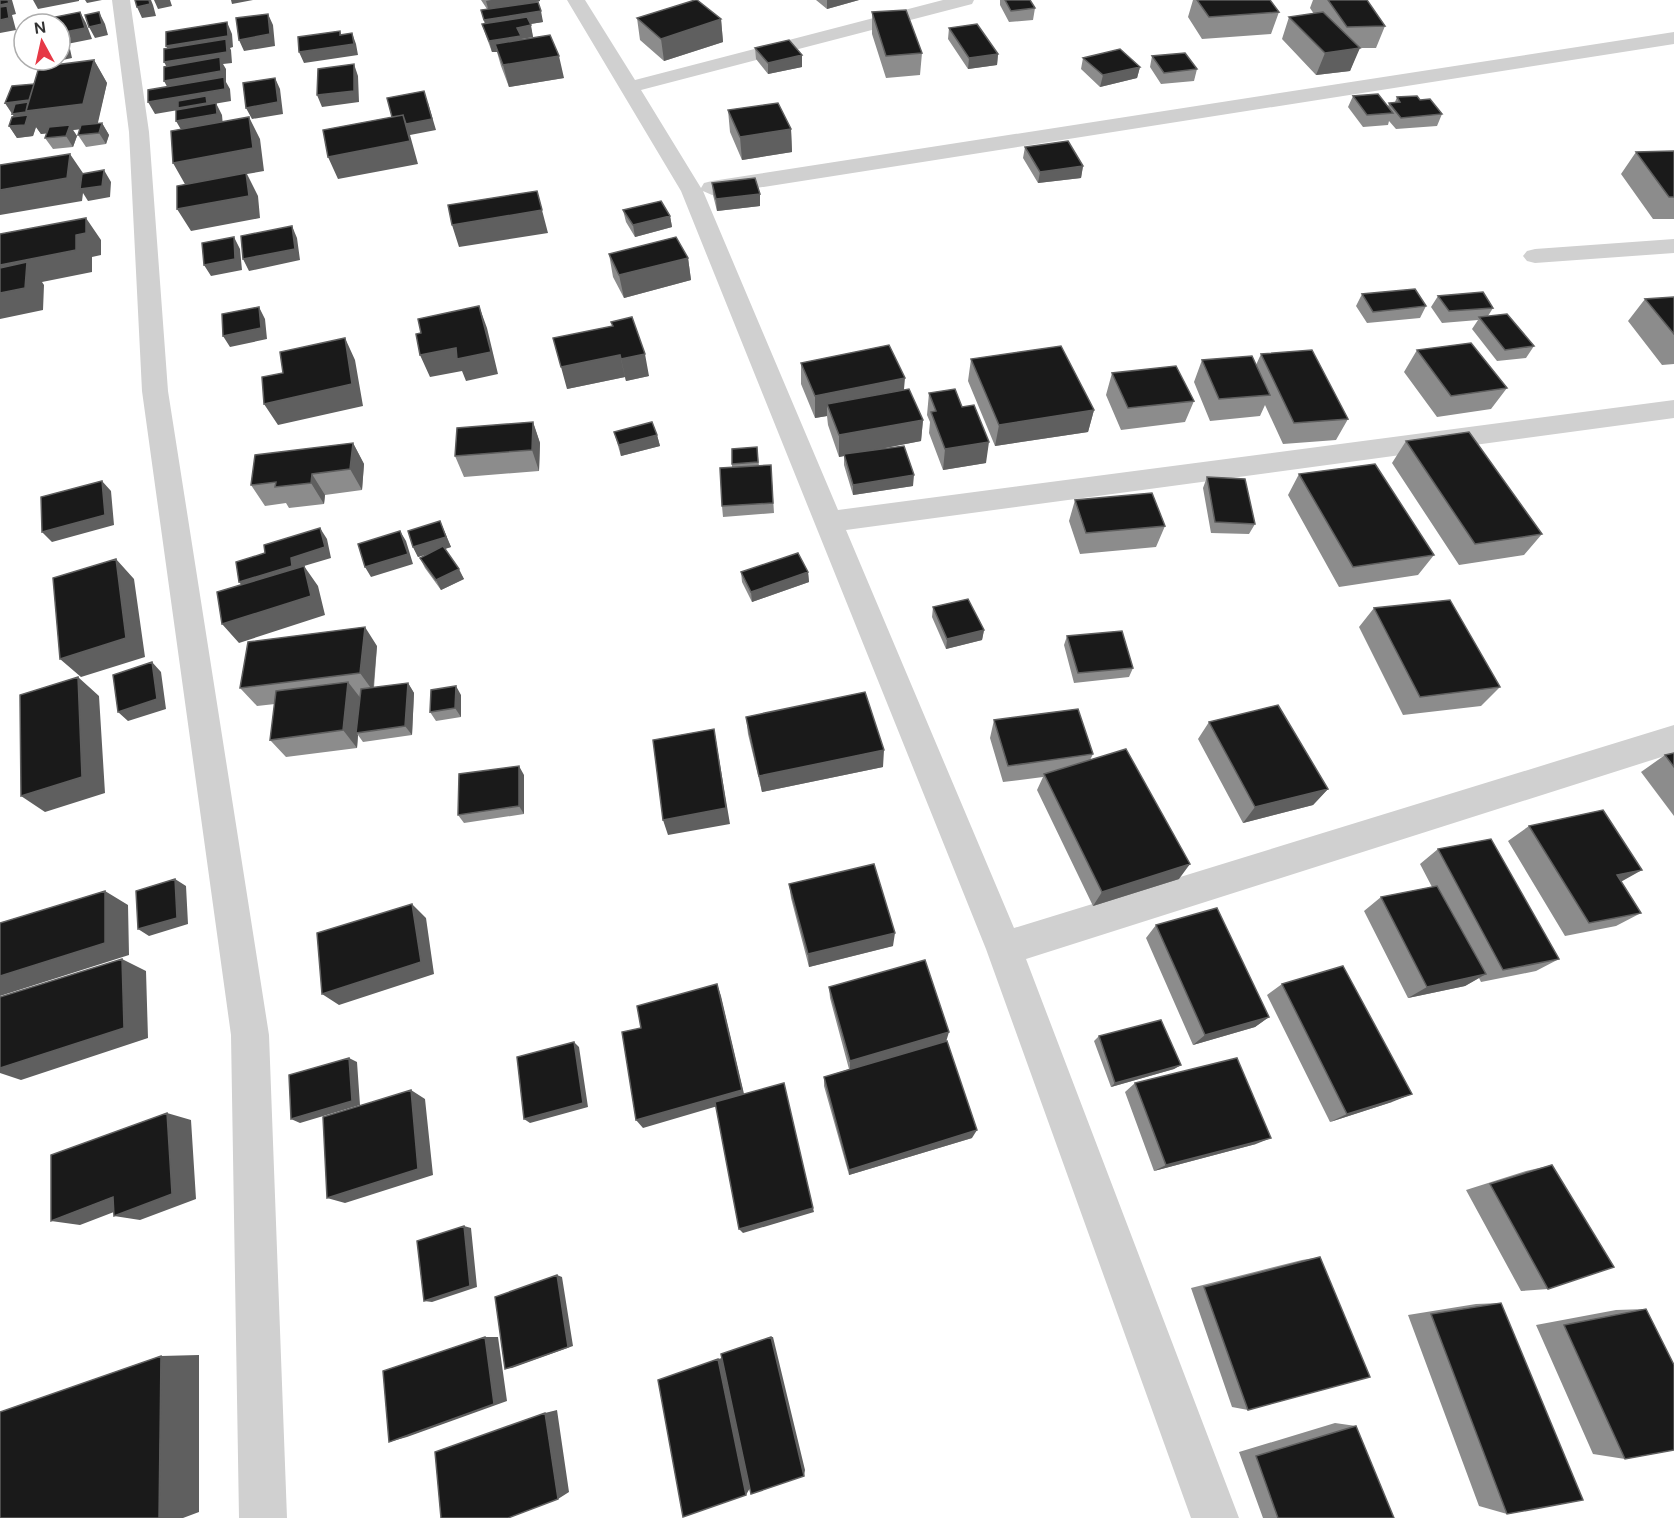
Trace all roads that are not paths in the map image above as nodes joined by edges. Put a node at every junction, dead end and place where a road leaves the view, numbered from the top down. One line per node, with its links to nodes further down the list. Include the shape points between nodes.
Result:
1 (122, 0): 13 (street, via 139,132 155,391 250,1035)
2 (576, 0): 5 (street)
3 (965, 0): 5 (street)
4 (1674, 38): 6 (street)
5 (631, 87): 6 (street)
6 (692, 191): 10 (street)
7 (1674, 246): 8 (street)
8 (1535, 256)
9 (1674, 409): 10 (street)
10 (830, 522): 12 (street)
11 (1674, 739): 12 (street)
12 (1004, 949): 14 (street)
13 (263, 1518)
14 (1215, 1518)

